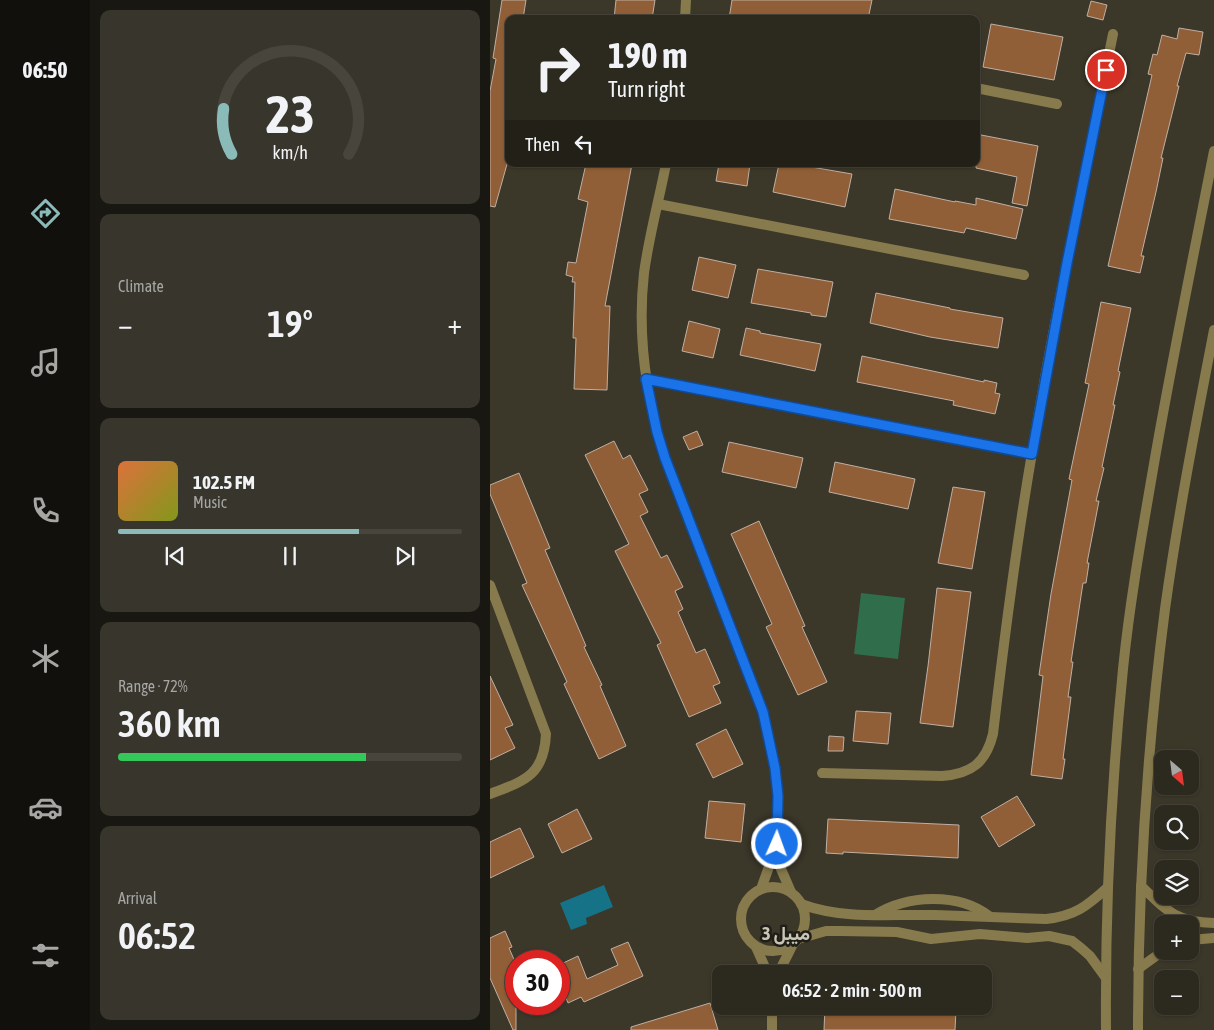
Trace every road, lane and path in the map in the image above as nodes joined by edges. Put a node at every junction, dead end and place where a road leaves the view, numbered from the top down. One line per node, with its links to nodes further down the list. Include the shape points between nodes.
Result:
1 (686, 0): 2 (street)
2 (685, 15)
3 (1113, 34): 12 (street)
4 (980, 89): 5 (street)
5 (1057, 104)
6 (1214, 151): 18 (street, via 1142,535 1123,668)
7 (665, 167): 8 (street)
8 (658, 204): 9 (street); 11 (street, via 644,273 642,335)
9 (1024, 275)
10 (1214, 330): 17 (street, via 1165,608 1153,715)
11 (646, 379): 12 (street); 16 (street, via 665,458 763,712 778,796)
12 (1032, 454): 14 (street, via 992,734 982,760 957,775)
13 (490, 585): 15 (street, via 546,734 545,751 533,772 527,778)
14 (822, 773)
15 (490, 794)
16 (777, 844): 19 (street); 20 (street, via 781,869)
17 (1141, 886): 24 (street, via 1172,914 1186,920); 32 (street)
18 (1107, 888): 23 (street, via 1082,909 1062,918); 33 (street)
19 (761, 889): 20 (street); 28 (street, via 747,901 741,920 748,939)
20 (790, 892): 21 (street)
21 (801, 904): 22 (street, via 834,913); 27 (street, via 805,919 802,933)
22 (874, 915): 23 (street); 23 (street, via 893,905 928,900 958,901)
23 (989, 917)
24 (1214, 923)
25 (1214, 938): 26 (street)
26 (1199, 939)
27 (795, 942): 28 (street, via 778,951); 31 (street); 33 (street, via 826,931 892,932 931,939 980,934 1027,938 1049,936 1082,948)
28 (756, 946): 30 (street)
29 (1154, 957): 32 (street)
30 (764, 965)
31 (783, 965)
32 (1138, 969): 37 (street)
33 (1106, 978): 36 (street)
34 (772, 1015): 35 (street)
35 (772, 1030)
36 (1106, 1030)
37 (1138, 1030)

